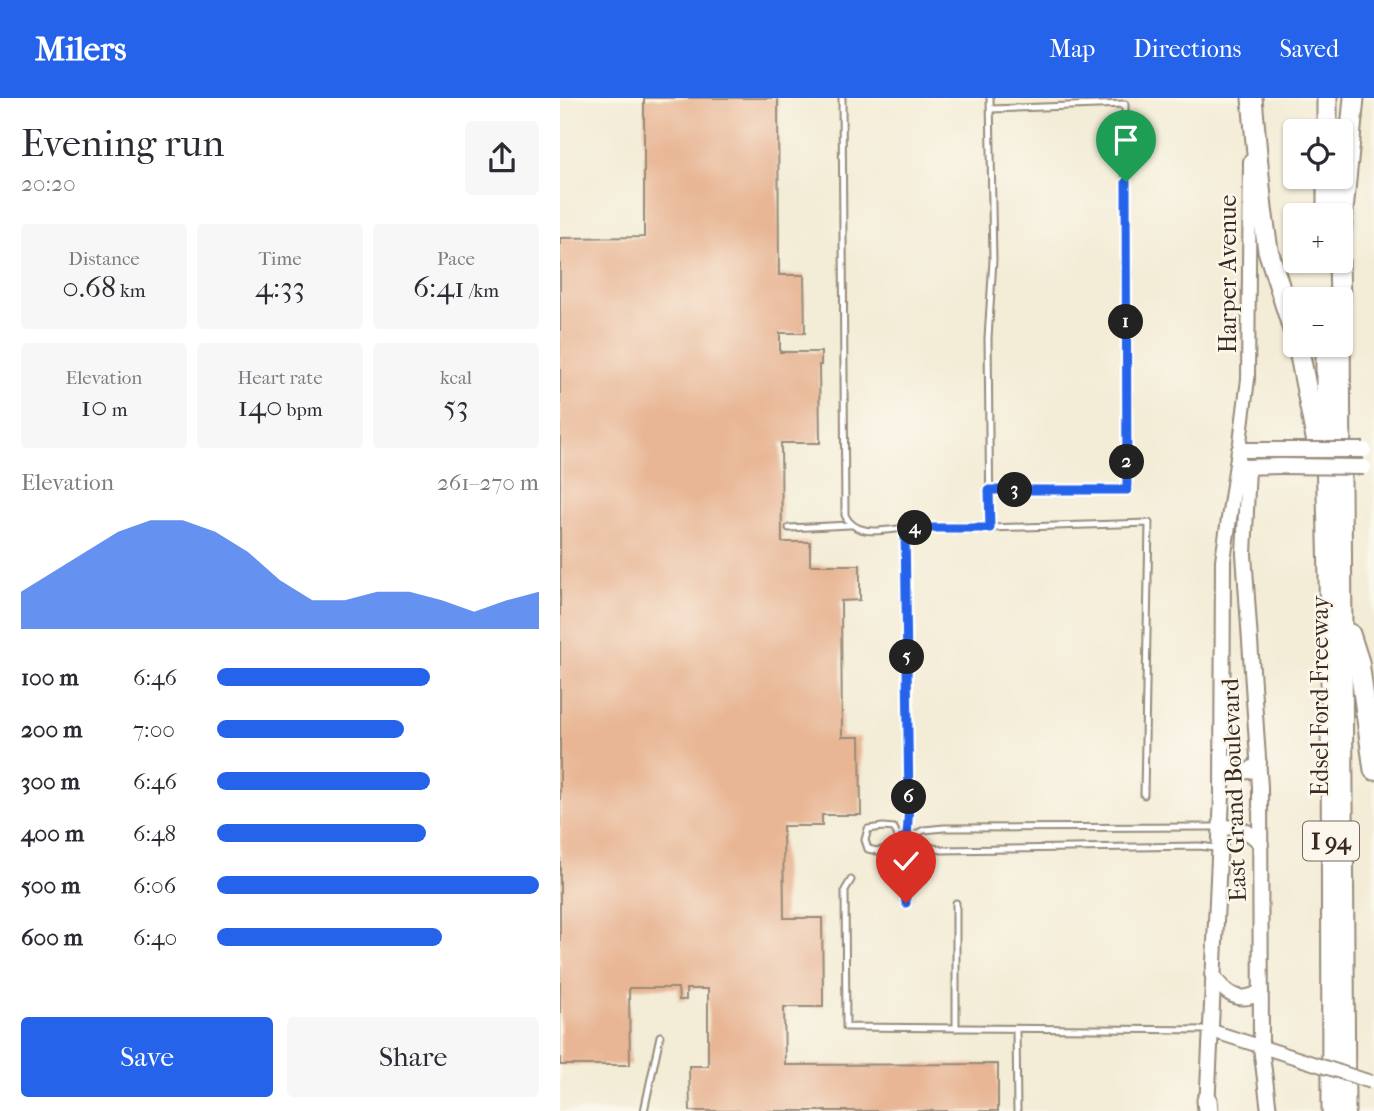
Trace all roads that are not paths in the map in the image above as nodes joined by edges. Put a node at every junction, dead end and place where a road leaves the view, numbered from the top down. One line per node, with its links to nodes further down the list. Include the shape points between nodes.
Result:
1 (842, 98): 21 (lane, via 845,515)
2 (990, 98): 7 (lane)
3 (1251, 98): 11 (highway, via 1268,250); 15 (street, Harper Avenue, via 1248,379)
4 (1327, 98): 8 (highway)
5 (1342, 98): 9 (highway)
6 (1354, 98): 10 (highway)
7 (990, 109): 19 (lane); 19 (lane, via 1125,104 1127,490)
8 (1328, 119)
9 (1340, 203)
10 (1344, 203)
11 (1283, 298)
12 (1300, 357): 20 (highway)
13 (1326, 357): 20 (highway, Edsel Ford Freeway / I 94)
14 (1340, 357): 25 (highway, Edsel Ford Freeway / I 94)
15 (1239, 450): 16 (main road, bridge); 17 (main road, East Grand Boulevard)
16 (1369, 450)
17 (1242, 467): 18 (main road, bridge); 26 (main road, East Grand Boulevard, via 1223,560); 27 (main road, East Grand Boulevard)
18 (1369, 467)
19 (989, 490): 24 (lane)
20 (1327, 493): 49 (highway, Edsel Ford Freeway / I 94)
21 (850, 525): 22 (lane); 23 (lane, via 863,530)
22 (789, 528)
23 (905, 528): 24 (lane); 31 (lane, via 909,798)
24 (990, 528): 29 (lane, via 1149,523)
25 (1343, 612): 28 (highway, via 1359,662); 50 (highway, Edsel Ford Freeway / I 94)
26 (1223, 759): 27 (main road, via 1244,772); 30 (main road, East Grand Boulevard)
27 (1259, 763): 32 (main road, East Grand Boulevard)
28 (1374, 770)
29 (1144, 795)
30 (1220, 827): 31 (lane, via 944,828); 32 (main road, via 1242,828); 33 (main road, East Grand Boulevard)
31 (903, 838): 31 (lane, via 894,828 883,827 868,829 865,840 868,849 877,851 895,847); 33 (lane, via 942,850); 35 (lane)
32 (1261, 844): 38 (main road, East Grand Boulevard)
33 (1219, 848): 37 (main road, East Grand Boulevard)
34 (851, 880): 39 (lane, via 845,890 846,1027)
35 (906, 903)
36 (956, 903): 39 (lane)
37 (1212, 974): 38 (main road, via 1234,997 1249,998); 41 (main road, East Grand Boulevard)
38 (1261, 990): 43 (main road, East Grand Boulevard)
39 (956, 1028): 40 (lane)
40 (1016, 1029): 41 (lane); 47 (lane)
41 (1209, 1030): 43 (street); 45 (main road, East Grand Boulevard)
42 (660, 1036): 46 (lane)
43 (1262, 1048): 44 (street, bridge); 48 (main road, East Grand Boulevard)
44 (1373, 1083)
45 (1207, 1107)
46 (644, 1111)
47 (1017, 1111)
48 (1269, 1111)
49 (1332, 1111)
50 (1345, 1111)

